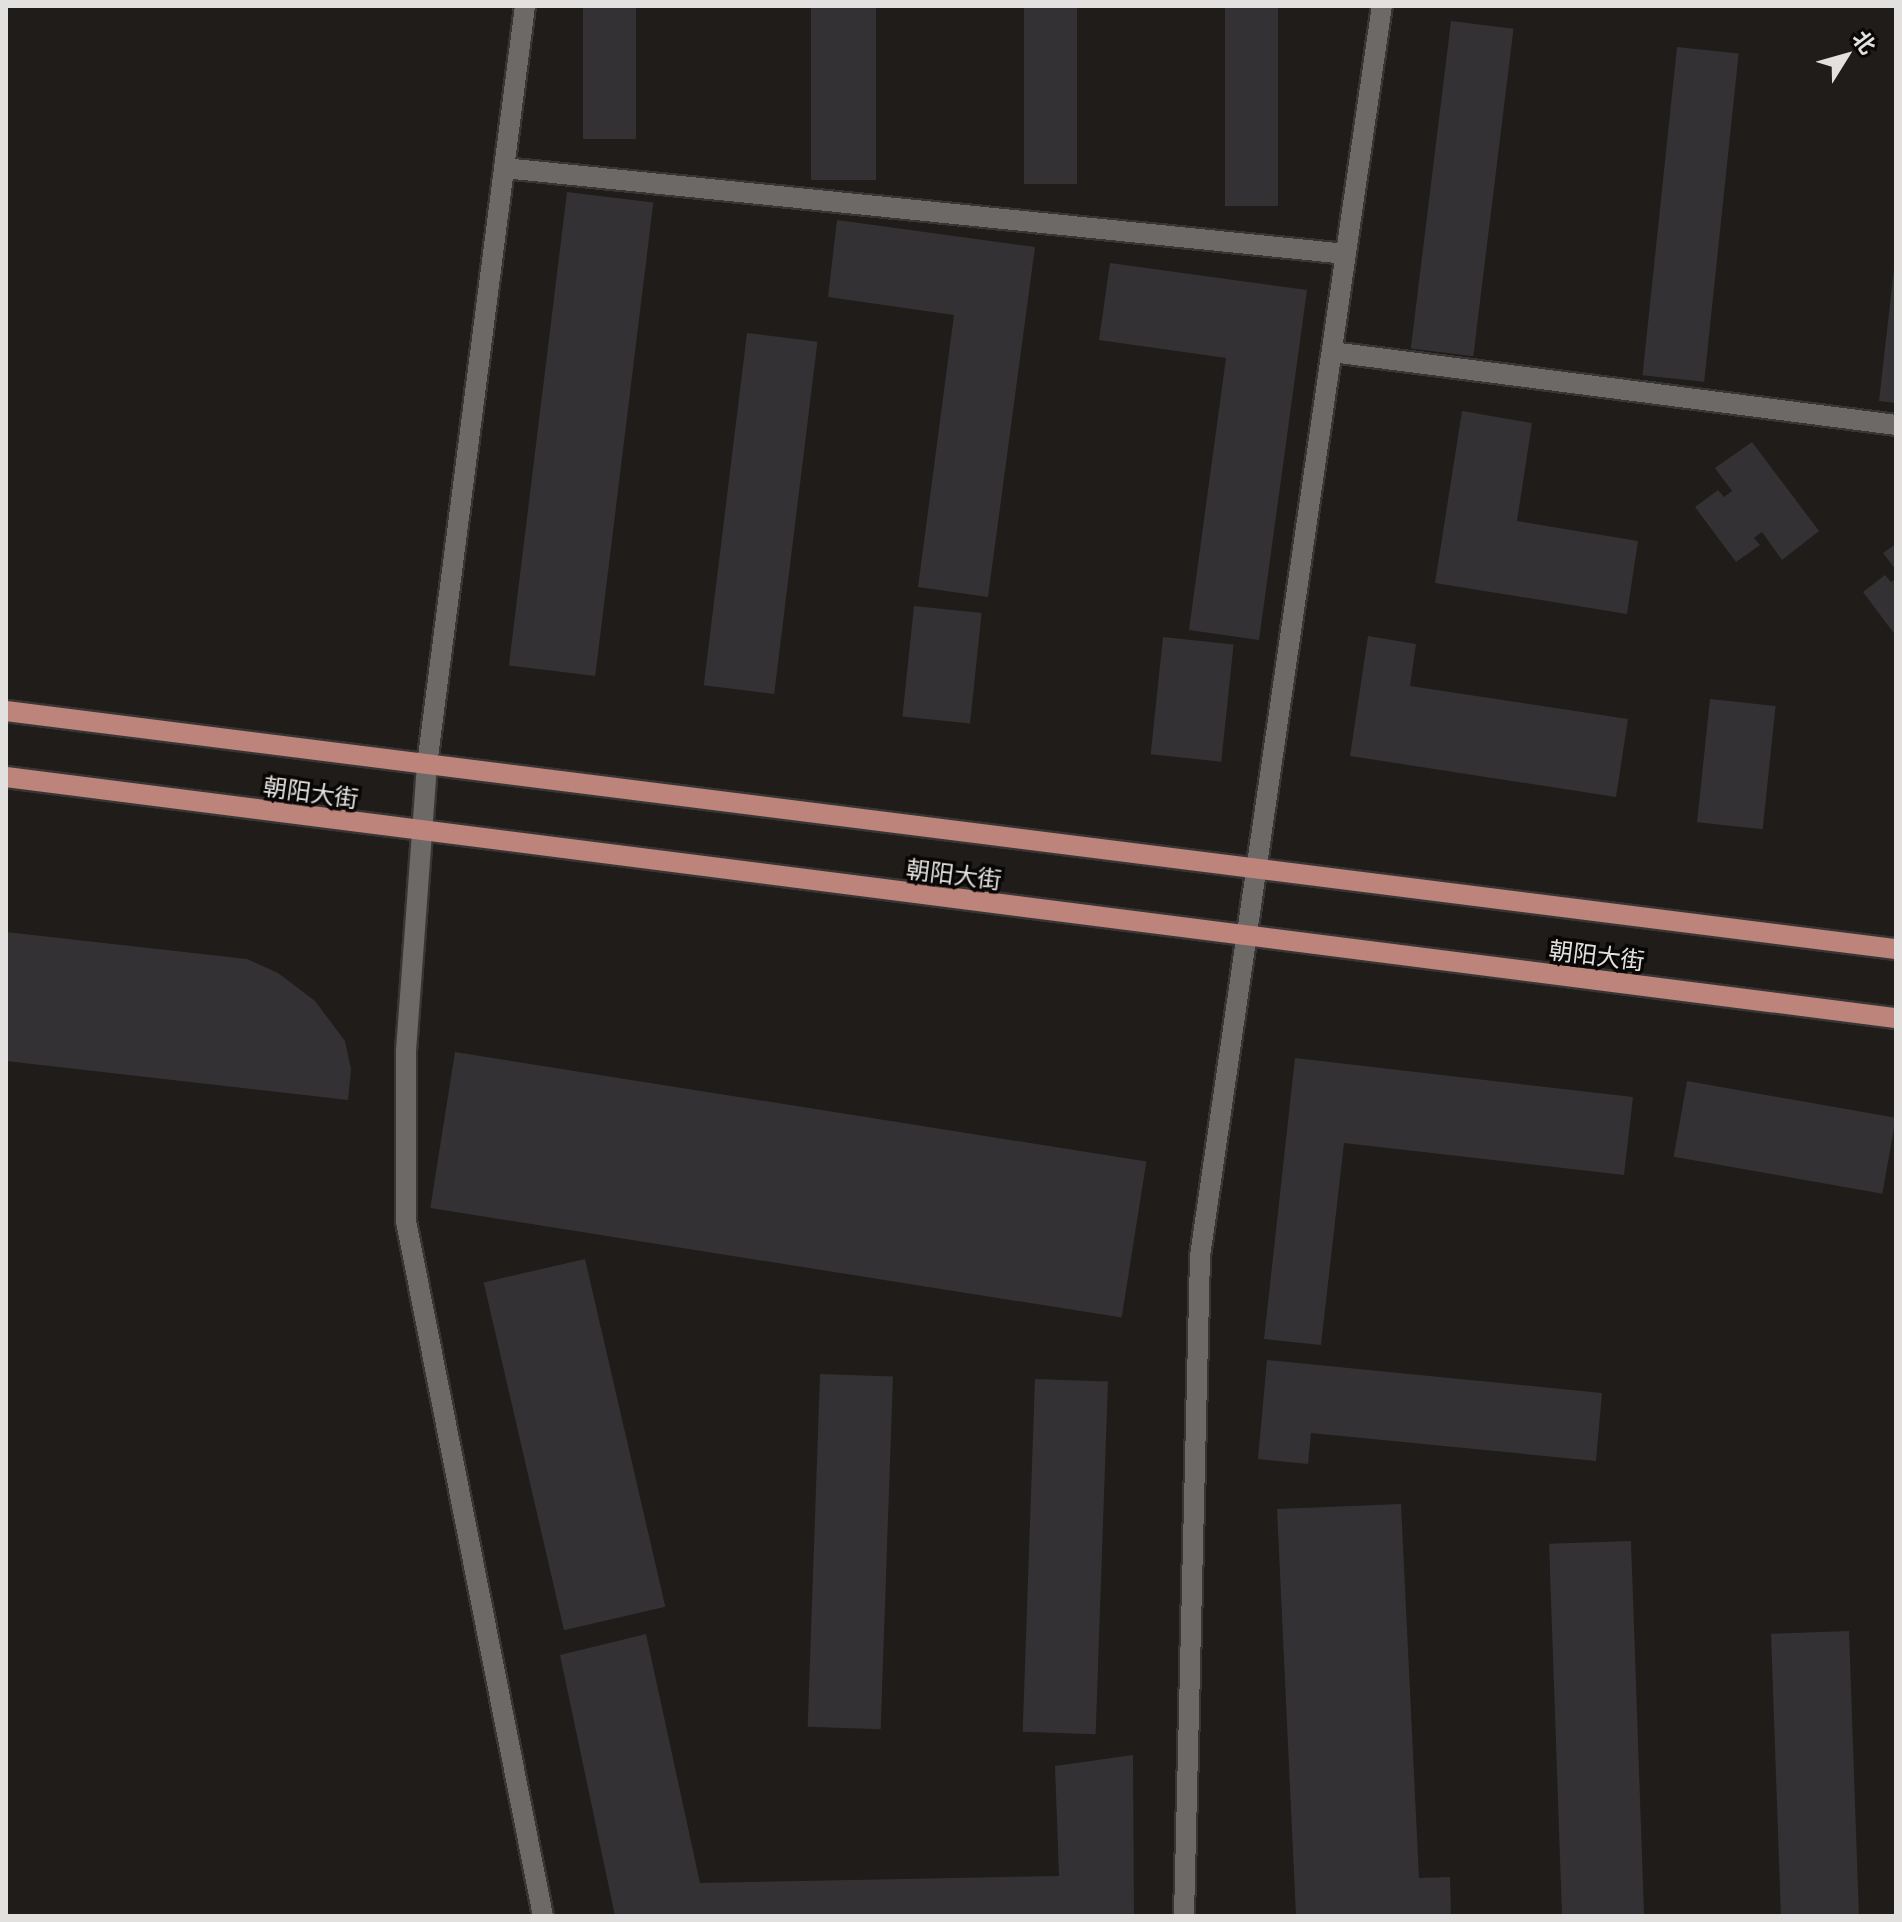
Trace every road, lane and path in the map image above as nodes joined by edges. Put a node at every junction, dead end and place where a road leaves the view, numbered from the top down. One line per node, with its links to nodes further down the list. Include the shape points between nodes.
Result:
1 (525, 6): 3 (street)
2 (1382, 6): 4 (street)
3 (504, 168): 4 (street); 8 (street)
4 (1346, 254): 5 (street)
5 (1332, 352): 6 (street); 11 (street)
6 (1896, 425)
7 (6, 711): 8 (main road, 朝阳大街)
8 (427, 765): 10 (street); 11 (main road, 朝阳大街)
9 (6, 777): 10 (main road, 朝阳大街)
10 (422, 832): 12 (main road, 朝阳大街); 15 (street, via 406,1051 406,1221)
11 (1256, 872): 12 (street); 13 (main road, 朝阳大街)
12 (1247, 936): 14 (main road, 朝阳大街); 16 (street, via 1200,1256)
13 (1896, 949)
14 (1896, 1018)
15 (543, 1916)
16 (1184, 1916)

